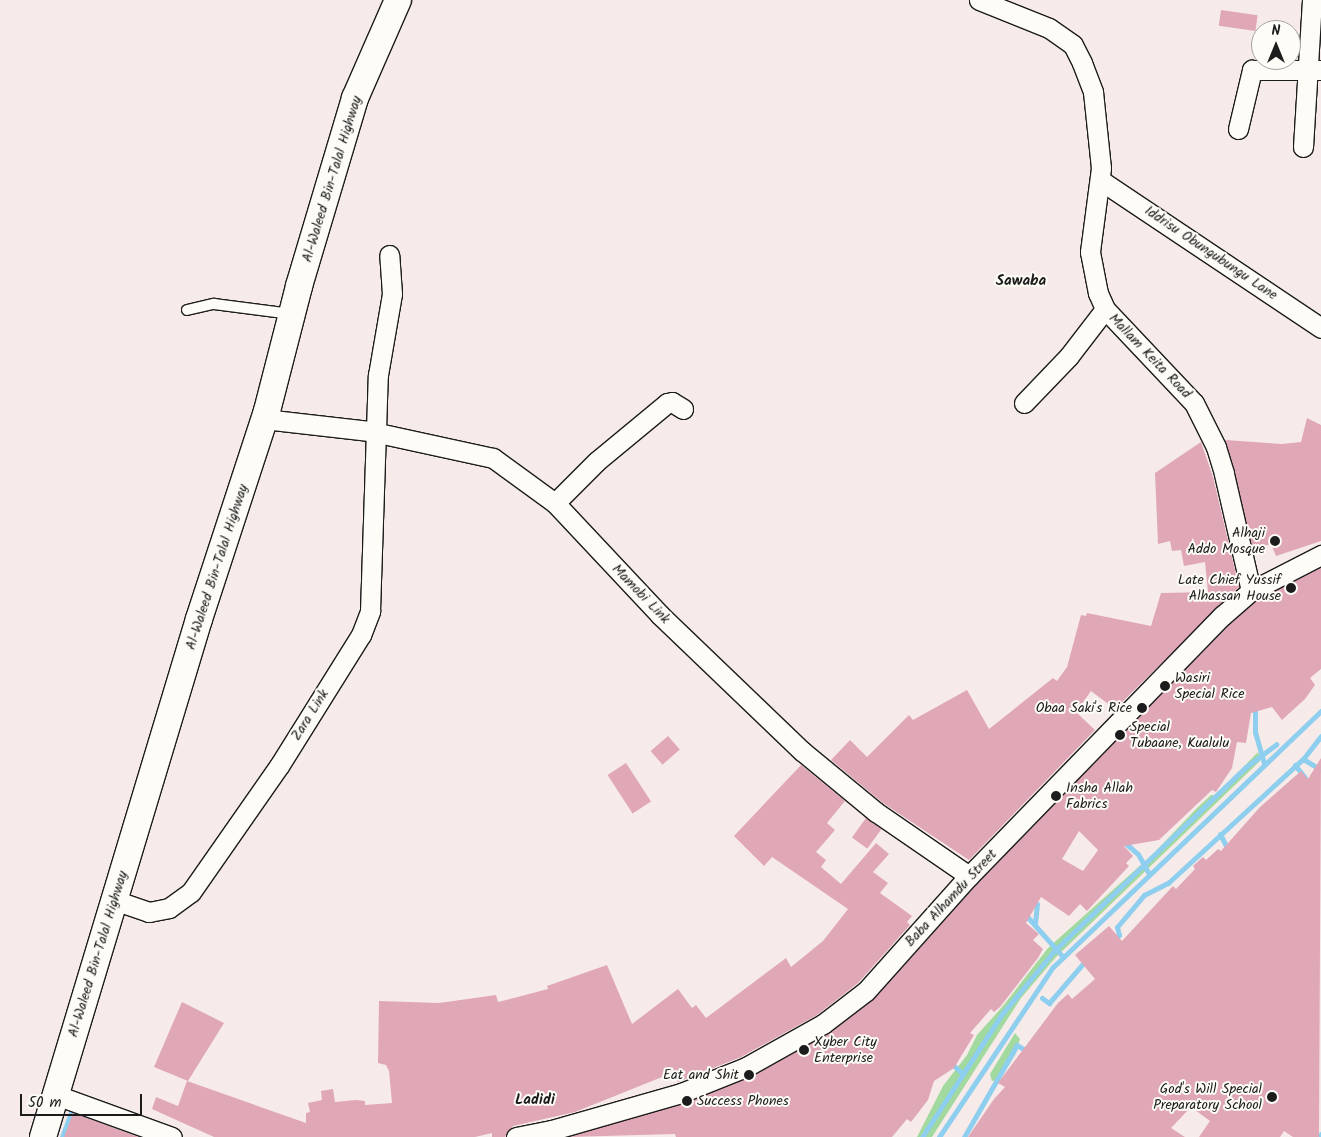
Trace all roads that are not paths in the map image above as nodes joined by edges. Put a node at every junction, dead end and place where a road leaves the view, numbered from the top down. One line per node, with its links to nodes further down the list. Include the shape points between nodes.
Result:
1 (398, 0): 11 (street, Al-Waleed Bin-Talal Highway, via 355,98)
2 (979, 0): 7 (street, Mallam Keita Road, via 1049,28 1073,45 1093,92)
3 (1312, 0): 4 (street)
4 (1314, 71): 5 (street, via 1252,70); 6 (street)
5 (1238, 129)
6 (1304, 147)
7 (1100, 180): 9 (street, Mallam Keita Road, via 1090,252); 12 (street, Iddrisu Obungubungu Lane)
8 (389, 255): 16 (street, Zara Link, via 392,294 378,374)
9 (1105, 309): 13 (street, via 1070,356); 19 (street, Mallam Keita Road, via 1194,403 1221,465)
10 (187, 310): 11 (lane, via 214,304)
11 (292, 314): 15 (street, Al-Waleed Bin-Talal Highway)
12 (1321, 328)
13 (1024, 403)
14 (682, 409): 17 (street, via 672,402 666,403)
15 (264, 419): 16 (street, Mamobi Link); 21 (street, Al-Waleed Bin-Talal Highway, via 199,619)
16 (378, 434): 17 (street, Mamobi Link, via 493,458); 21 (street, Zara Link, via 370,611 361,635 279,766 191,892 170,908 149,912)
17 (554, 502): 20 (street, Mamobi Link, via 660,615 802,751 876,812)
18 (1321, 555): 19 (street, Baba Alhamdu Street)
19 (1251, 591): 20 (street, Baba Alhamdu Street)
20 (969, 876): 25 (street, Baba Alhamdu Street, via 866,991 788,1045 746,1067 682,1093)
21 (114, 900): 22 (street, Al-Waleed Bin-Talal Highway)
22 (56, 1095): 23 (street, Al-Waleed Bin-Talal Highway); 24 (street)
23 (43, 1137)
24 (172, 1137)
25 (516, 1137)

